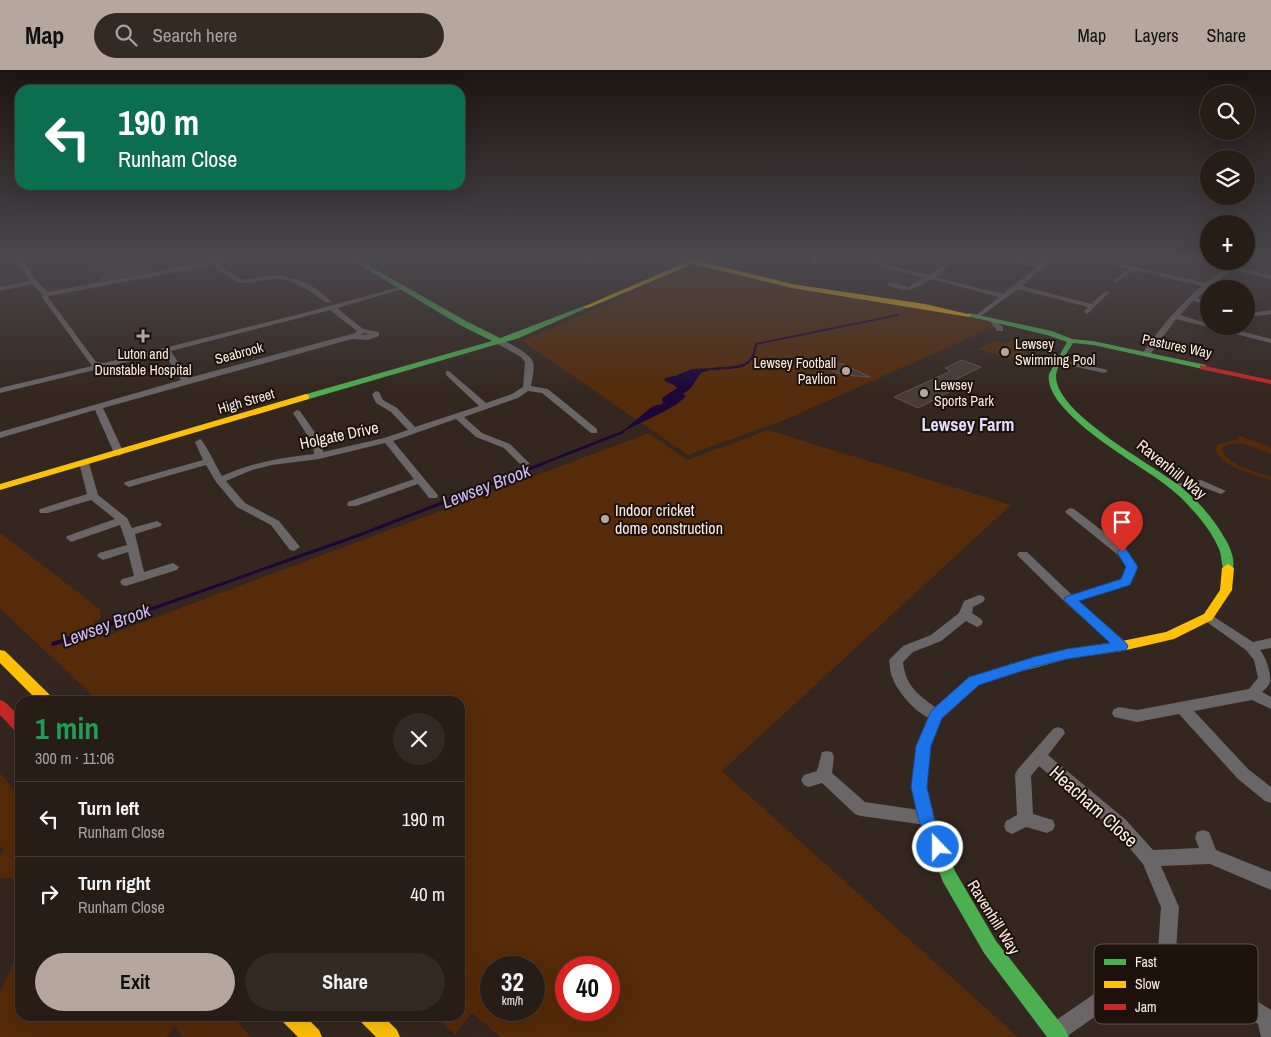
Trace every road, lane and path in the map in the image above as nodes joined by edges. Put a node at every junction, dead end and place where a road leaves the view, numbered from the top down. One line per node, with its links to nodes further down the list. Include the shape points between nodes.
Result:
1 (50, 304): 28 (street, via 94,364)
2 (334, 304): 9 (street)
3 (431, 304): 22 (main road)
4 (593, 304): 22 (main road, High Street)
5 (913, 304): 15 (main road, Pastures Way)
6 (993, 304): 15 (street)
7 (1084, 304): 10 (street)
8 (1187, 304): 14 (street)
9 (330, 305): 19 (street); 25 (street)
10 (1092, 306): 11 (street)
11 (1087, 312)
12 (1271, 312): 13 (street)
13 (1255, 314)
14 (1174, 316): 17 (street); 26 (street)
15 (977, 317): 16 (main road, Pastures Way)
16 (992, 320): 18 (street); 23 (main road, Pastures Way)
17 (1200, 323)
18 (1000, 330)
19 (361, 331): 21 (street, Seabrook); 21 (street, via 376,334 368,338)
20 (1237, 335): 24 (street)
21 (354, 337): 31 (street, Seabrook)
22 (499, 341): 33 (street, via 524,355 529,362); 45 (main road, High Street)
23 (1071, 341): 26 (main road, Pastures Way); 27 (main road, Ravenhill Way)
24 (1271, 341)
25 (166, 349): 28 (street); 31 (street)
26 (1146, 354): 32 (main road, Pastures Way)
27 (1059, 361): 29 (street); 56 (main road, Ravenhill Way, via 1052,376 1054,390 1062,402 1086,426)
28 (101, 364): 34 (street)
29 (1104, 371)
30 (448, 373): 37 (street)
31 (186, 381): 36 (street, Seabrook)
32 (1271, 382)
33 (526, 388): 37 (street, Holgate Drive, via 515,396); 41 (street, via 545,391)
34 (0, 390)
35 (376, 394): 40 (street, via 379,401 394,410)
36 (98, 406): 42 (street, Seabrook); 45 (street)
37 (484, 406): 39 (street, Holgate Drive)
38 (297, 413): 46 (street, via 318,444)
39 (458, 416): 40 (street, Holgate Drive); 49 (street, via 479,435 507,446)
40 (414, 430): 43 (street, Holgate Drive)
41 (594, 431)
42 (0, 435)
43 (387, 440): 46 (street, Holgate Drive); 52 (street)
44 (200, 442): 47 (street)
45 (119, 453): 48 (main road, High Street)
46 (319, 456): 51 (street, Holgate Drive, via 271,462)
47 (208, 461): 51 (street); 54 (street)
48 (84, 463): 55 (main road, High Street); 58 (street)
49 (525, 464)
50 (1190, 473): 53 (street)
51 (220, 480): 68 (street, via 241,505 275,523)
52 (420, 480): 59 (street); 60 (street)
53 (1201, 483): 56 (street); 57 (street)
54 (129, 484)
55 (0, 487)
56 (1175, 487): 77 (main road, Ravenhill Way, via 1204,515 1220,540 1228,564 1226,590)
57 (1221, 491)
58 (93, 496): 61 (street); 63 (street)
59 (433, 496)
60 (352, 504)
61 (44, 510)
62 (1070, 511): 75 (street, via 1122,552 1132,567 1126,582)
63 (123, 520): 65 (street); 66 (street)
64 (157, 524): 65 (street)
65 (129, 532): 67 (street)
66 (70, 538)
67 (132, 547): 70 (street); 72 (street)
68 (294, 547)
69 (1023, 554): 75 (street)
70 (103, 556)
71 (173, 567): 72 (street)
72 (140, 578): 73 (street)
73 (126, 582)
74 (979, 599): 76 (street, via 968,604)
75 (1070, 600): 80 (street)
76 (964, 614): 78 (street); 89 (street, via 936,638 908,649 896,660 896,673 902,687)
77 (1208, 617): 80 (main road, Ravenhill Way, via 1169,636); 81 (street)
78 (977, 622)
79 (1271, 643): 81 (street)
80 (1122, 646): 89 (main road, Ravenhill Way, via 1042,660 974,681)
81 (1251, 647): 83 (street, via 1260,659 1265,680)
82 (0, 655): 84 (main road)
83 (1252, 694): 85 (street); 87 (street)
84 (42, 696)
85 (1271, 703)
86 (0, 706): 90 (main road)
87 (1182, 707): 88 (street, via 1137,716); 94 (street, via 1243,774)
88 (1119, 713)
89 (936, 715): 95 (main road, Ravenhill Way, via 922,754 919,787)
90 (15, 722)
91 (1058, 732): 92 (street, Heacham Close)
92 (1038, 756): 96 (street, Heacham Close, via 1023,774 1019,823); 99 (street, Heacham Close, via 1120,825)
93 (828, 757): 95 (street, via 817,778 861,809)
94 (1271, 796)
95 (926, 818): 107 (main road, Ravenhill Way, via 949,876 990,947)
96 (1046, 825)
97 (1203, 838): 98 (street)
98 (1210, 856): 99 (street, Heacham Close); 100 (street, Heacham Close)
99 (1149, 858): 101 (street, Heacham Close, via 1170,907)
100 (1271, 881)
101 (1168, 944)
102 (1094, 1008): 107 (street)
103 (1258, 1017): 106 (street)
104 (296, 1021): 108 (main road)
105 (374, 1021): 109 (main road)
106 (1269, 1025)
107 (1056, 1035)
108 (312, 1037)
109 (390, 1037)

